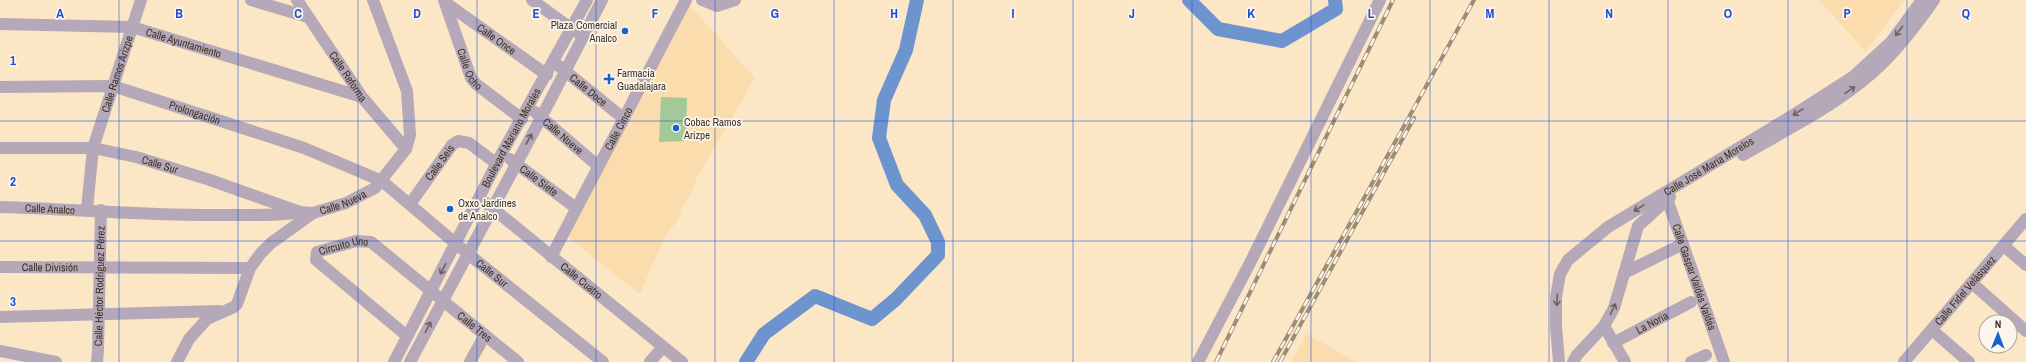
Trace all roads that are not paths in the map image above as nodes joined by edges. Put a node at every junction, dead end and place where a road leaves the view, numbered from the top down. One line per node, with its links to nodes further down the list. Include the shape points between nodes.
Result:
1 (141, 0): 18 (street, Calle Ramos Arizpe)
2 (251, 0): 16 (street)
3 (297, 0): 16 (street, Calle Reforma)
4 (373, 0): 33 (street, Calle Nueva, via 407,91 410,135)
5 (532, 0): 19 (street)
6 (587, 0): 19 (street, Boulevard Mariano Morales)
7 (602, 0): 20 (street, Boulevard Mariano Morales)
8 (686, 0): 29 (street, Calle Cinco)
9 (702, 0): 10 (street, via 717,6)
10 (735, 0)
11 (1380, 0): 86 (street)
12 (1922, 0): 15 (street, Calle José María Morelos)
13 (1934, 0): 15 (street, Calle José María Morelos)
14 (445, 2): 23 (street, Calle Once); 30 (street, Calle Ocho, via 471,78)
15 (1919, 13): 39 (street, Calle José María Morelos, via 1854,76)
16 (308, 17): 26 (street, Calle Reforma)
17 (0, 24): 18 (street, Calle Ayuntamiento)
18 (132, 27): 24 (street, Calle Ramos Arizpe); 26 (street, Calle Ayuntamiento)
19 (571, 28): 20 (street); 21 (street, Boulevard Mariano Morales)
20 (582, 36): 22 (street, Boulevard Mariano Morales)
21 (554, 62): 22 (street, Calle Doce); 23 (street, Boulevard Mariano Morales)
22 (564, 71): 28 (street, Boulevard Mariano Morales); 29 (street, Calle Doce)
23 (547, 75): 27 (street, Boulevard Mariano Morales)
24 (113, 86): 25 (street, Prolongación); 32 (street, Calle Ramos Arizpe); 38 (street, Prolongación, via 304,148)
25 (0, 87)
26 (362, 97): 33 (street, Calle Reforma)
27 (528, 106): 28 (street, Calle Nueve); 30 (street, Boulevard Mariano Morales)
28 (541, 118): 35 (street, Boulevard Mariano Morales, one-way to 28); 37 (street, Calle Nueve)
29 (624, 118): 37 (street, Calle Cinco)
30 (522, 119): 34 (street, Boulevard Mariano Morales)
31 (0, 148): 32 (street, Calle Sur)
32 (93, 148): 45 (street); 47 (street, Calle Sur, via 136,157)
33 (406, 149): 38 (street, Calle Nueva)
34 (502, 153): 35 (street, Calle Siete); 36 (street, Boulevard Mariano Morales)
35 (516, 163): 43 (street, Boulevard Mariano Morales); 44 (street, Calle Siete)
36 (497, 164): 40 (street, Boulevard Mariano Morales); 41 (street, Calle Seis, via 469,143 458,141 452,145)
37 (598, 166): 44 (street, Calle Cinco)
38 (382, 181): 41 (street, Calle Sur); 48 (street, Calle Nueva, via 365,194)
39 (1666, 196): 51 (street, Calle Gaspar Valdés Valdés); 59 (street, Calle José María Morelos, via 1638,226); 87 (street, Calle José María Morelos, one-way to 87, via 1608,228 1568,260 1560,274 1556,297)
40 (480, 198): 43 (street, Calle Cuatro); 50 (street, Boulevard Mariano Morales)
41 (410, 204): 50 (street, Calle Sur)
42 (0, 206): 45 (street, Calle Analco)
43 (491, 208): 53 (street, Boulevard Mariano Morales); 54 (street, Calle Cuatro)
44 (576, 208): 54 (street, Calle Cinco)
45 (87, 209): 46 (street, Calle Analco)
46 (101, 210): 47 (street, Calle Analco, via 180,216 272,215); 56 (street, Calle Héctor Rodríguez Pérez)
47 (300, 212): 48 (street, Calle Sur)
48 (313, 213): 58 (street, Calle Nueva, via 271,243)
49 (2026, 219): 52 (street, Calle Fidel Velásquez)
50 (457, 244): 53 (street, Calle Sur); 61 (street, Boulevard Mariano Morales, one-way to 61)
51 (1683, 244): 59 (street); 91 (street, Calle Gaspar Valdés Valdés)
52 (2004, 246): 55 (street); 60 (street, Calle Fidel Velásquez)
53 (467, 253): 62 (street, Boulevard Mariano Morales); 83 (street, Calle Sur)
54 (551, 257): 73 (street, Calle Cuatro)
55 (2026, 265)
56 (100, 266): 57 (street, Calle División); 58 (street, Calle División); 65 (street, Calle Héctor Rodríguez Pérez)
57 (0, 267)
58 (250, 268): 64 (street, Calle Nueva, via 237,304)
59 (1624, 273): 67 (street, Calle José María Morelos, one-way to 59, via 1614,308)
60 (1972, 283): 68 (street, Calle Fidel Velásquez); 69 (street)
61 (431, 291): 62 (street, Calle Tres); 70 (street, Boulevard Mariano Morales); 70 (street, Circuito Uno, via 371,242 356,241 317,252 316,260)
62 (442, 300): 71 (street, Calle Tres); 80 (street, Boulevard Mariano Morales, one-way to 62)
63 (1691, 302): 72 (street, La Noria)
64 (225, 311): 65 (street); 78 (street, Calle Nueva, via 207,318 189,339)
65 (98, 313): 66 (street); 77 (street, Calle Héctor Rodríguez Pérez)
66 (0, 317)
67 (1604, 326): 72 (street); 88 (street, Calle José María Morelos)
68 (1932, 330): 92 (street, Calle Fidel Velásquez); 93 (street)
69 (2026, 331)
70 (407, 336): 79 (street, Boulevard Mariano Morales)
71 (485, 336): 81 (street); 82 (street, Calle Tres)
72 (1613, 343): 89 (street)
73 (663, 347): 84 (street); 85 (street, Calle Cuatro)
74 (1, 355): 76 (street)
75 (1706, 355): 90 (street)
76 (53, 362)
77 (97, 362)
78 (177, 362)
79 (394, 362)
80 (410, 362)
81 (470, 362)
82 (518, 362)
83 (603, 362)
84 (650, 362)
85 (682, 362)
86 (1198, 362)
87 (1560, 362)
88 (1573, 362)
89 (1625, 362)
90 (1691, 362)
91 (1724, 362)
92 (1904, 362)
93 (1970, 362)

